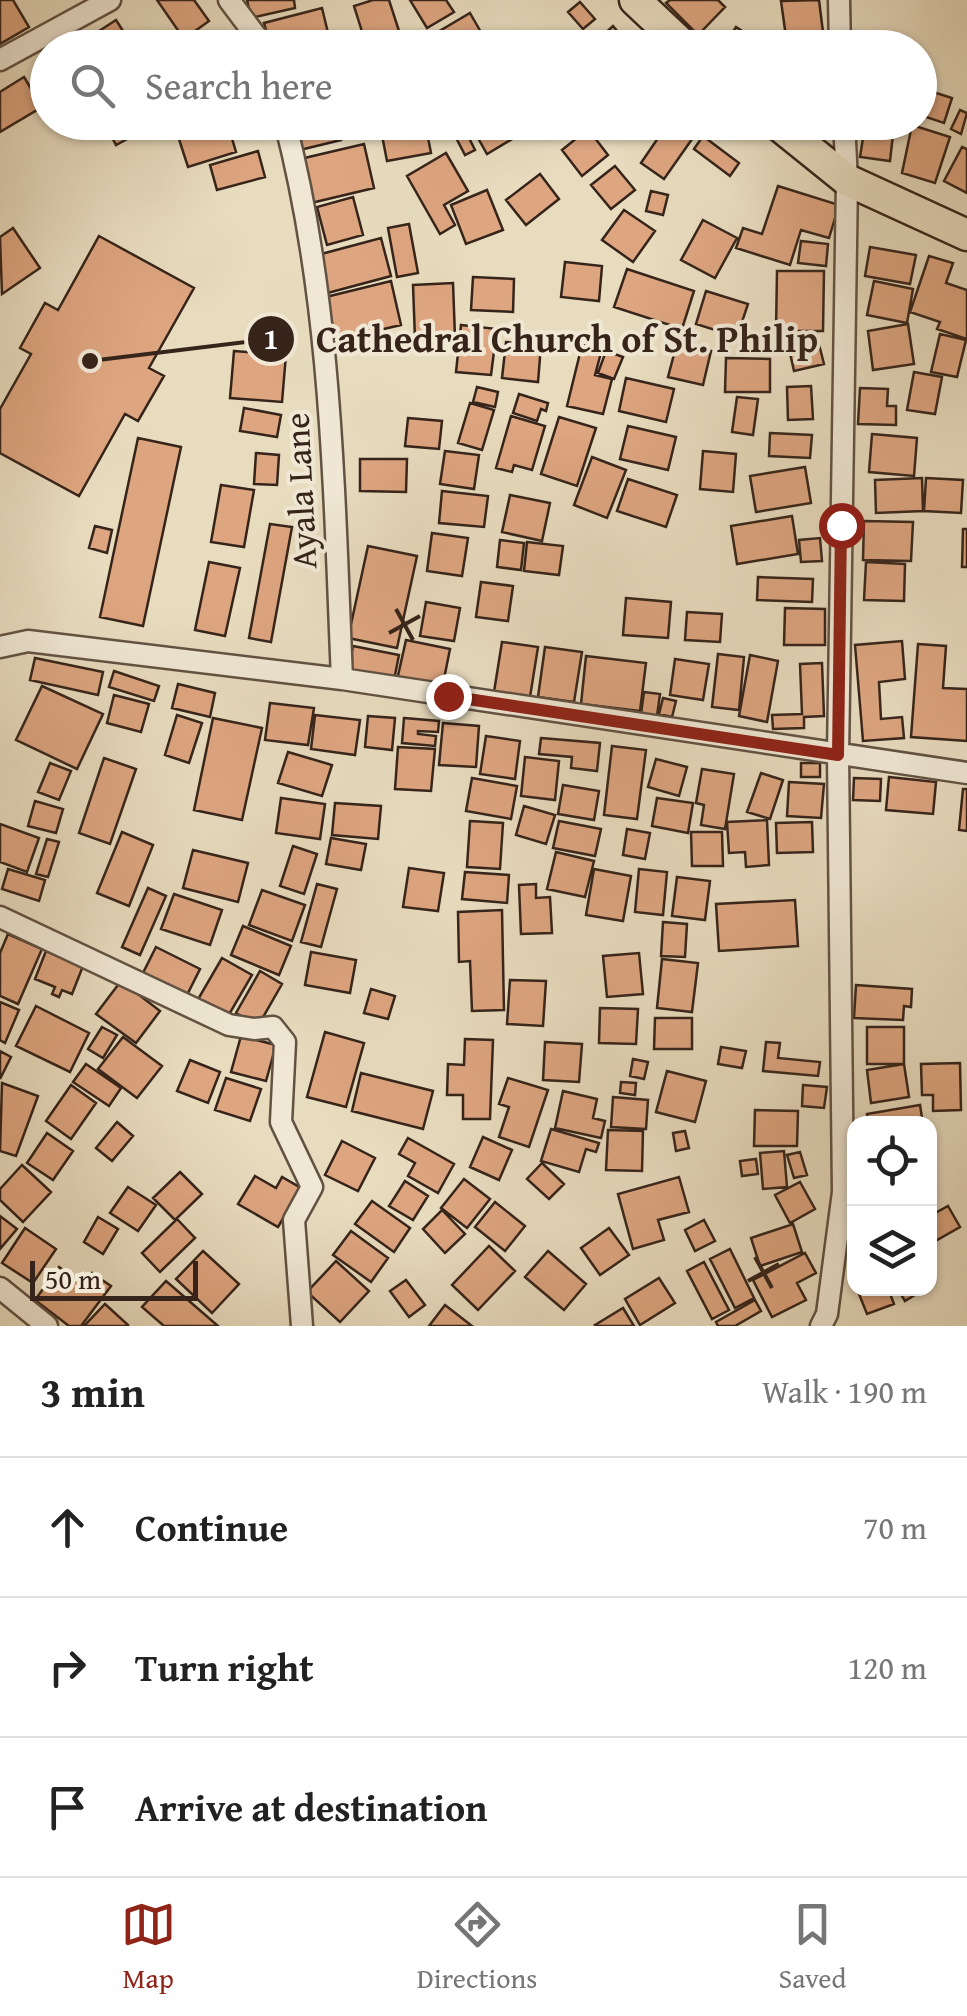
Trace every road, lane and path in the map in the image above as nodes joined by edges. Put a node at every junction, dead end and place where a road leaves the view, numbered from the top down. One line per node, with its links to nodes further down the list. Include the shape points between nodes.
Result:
1 (110, 0): 5 (street)
2 (229, 0): 6 (street)
3 (635, 0): 7 (main road)
4 (839, 0): 8 (street)
5 (55, 30)
6 (252, 30)
7 (667, 30)
8 (840, 30)
9 (30, 44): 10 (street)
10 (0, 60)
11 (289, 140): 17 (street, Ayala Lane, via 315,262)
12 (797, 140): 14 (main road)
13 (845, 140): 14 (street)
14 (846, 180): 15 (main road); 18 (street)
15 (967, 235)
16 (0, 647): 17 (street, via 28,641)
17 (342, 678): 18 (street)
18 (838, 755): 19 (street); 24 (street, via 843,1192)
19 (967, 773)
20 (0, 918): 23 (street, via 229,1025 273,1026 284,1042 280,1122 312,1187 294,1220)
21 (0, 1288): 22 (street)
22 (47, 1326)
23 (302, 1326)
24 (821, 1326)

